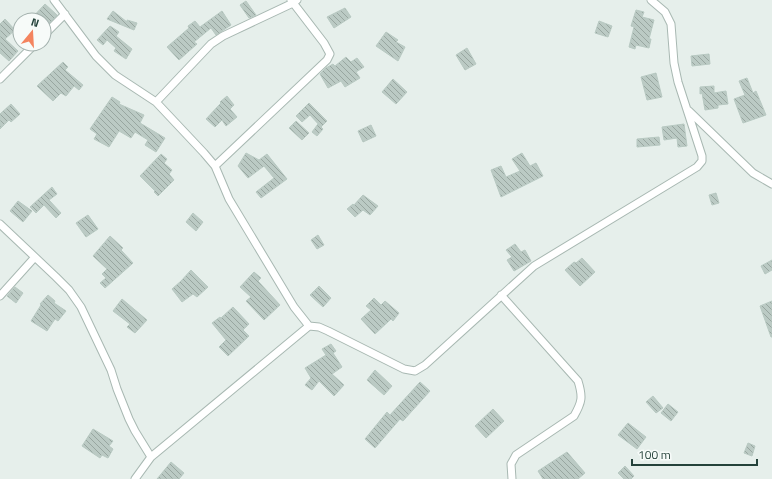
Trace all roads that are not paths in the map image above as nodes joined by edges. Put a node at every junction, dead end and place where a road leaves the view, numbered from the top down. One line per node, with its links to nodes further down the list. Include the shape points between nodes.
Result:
1 (54, 0): 4 (street)
2 (651, 0): 9 (street, via 665,12 671,24 674,63)
3 (294, 1): 8 (street, via 211,44); 10 (street, via 330,54 327,60)
4 (65, 14): 5 (street); 8 (street, via 96,56 115,75)
5 (52, 27)
6 (27, 52): 7 (street)
7 (0, 79)
8 (156, 102): 10 (street)
9 (687, 110): 11 (street, via 753,172); 14 (street, via 702,156 702,161 697,167 534,266)
10 (215, 166): 16 (street, via 229,199)
11 (772, 184)
12 (0, 224): 13 (street)
13 (34, 257): 15 (street); 17 (street, via 69,290 81,307 111,370 116,389 132,425)
14 (501, 295): 16 (street, via 425,365 415,371 404,369 319,327); 19 (street, via 578,381 582,394 574,416 516,455 511,464)
15 (0, 296)
16 (308, 326): 17 (street)
17 (151, 457): 18 (street)
18 (135, 479)
19 (512, 479)

